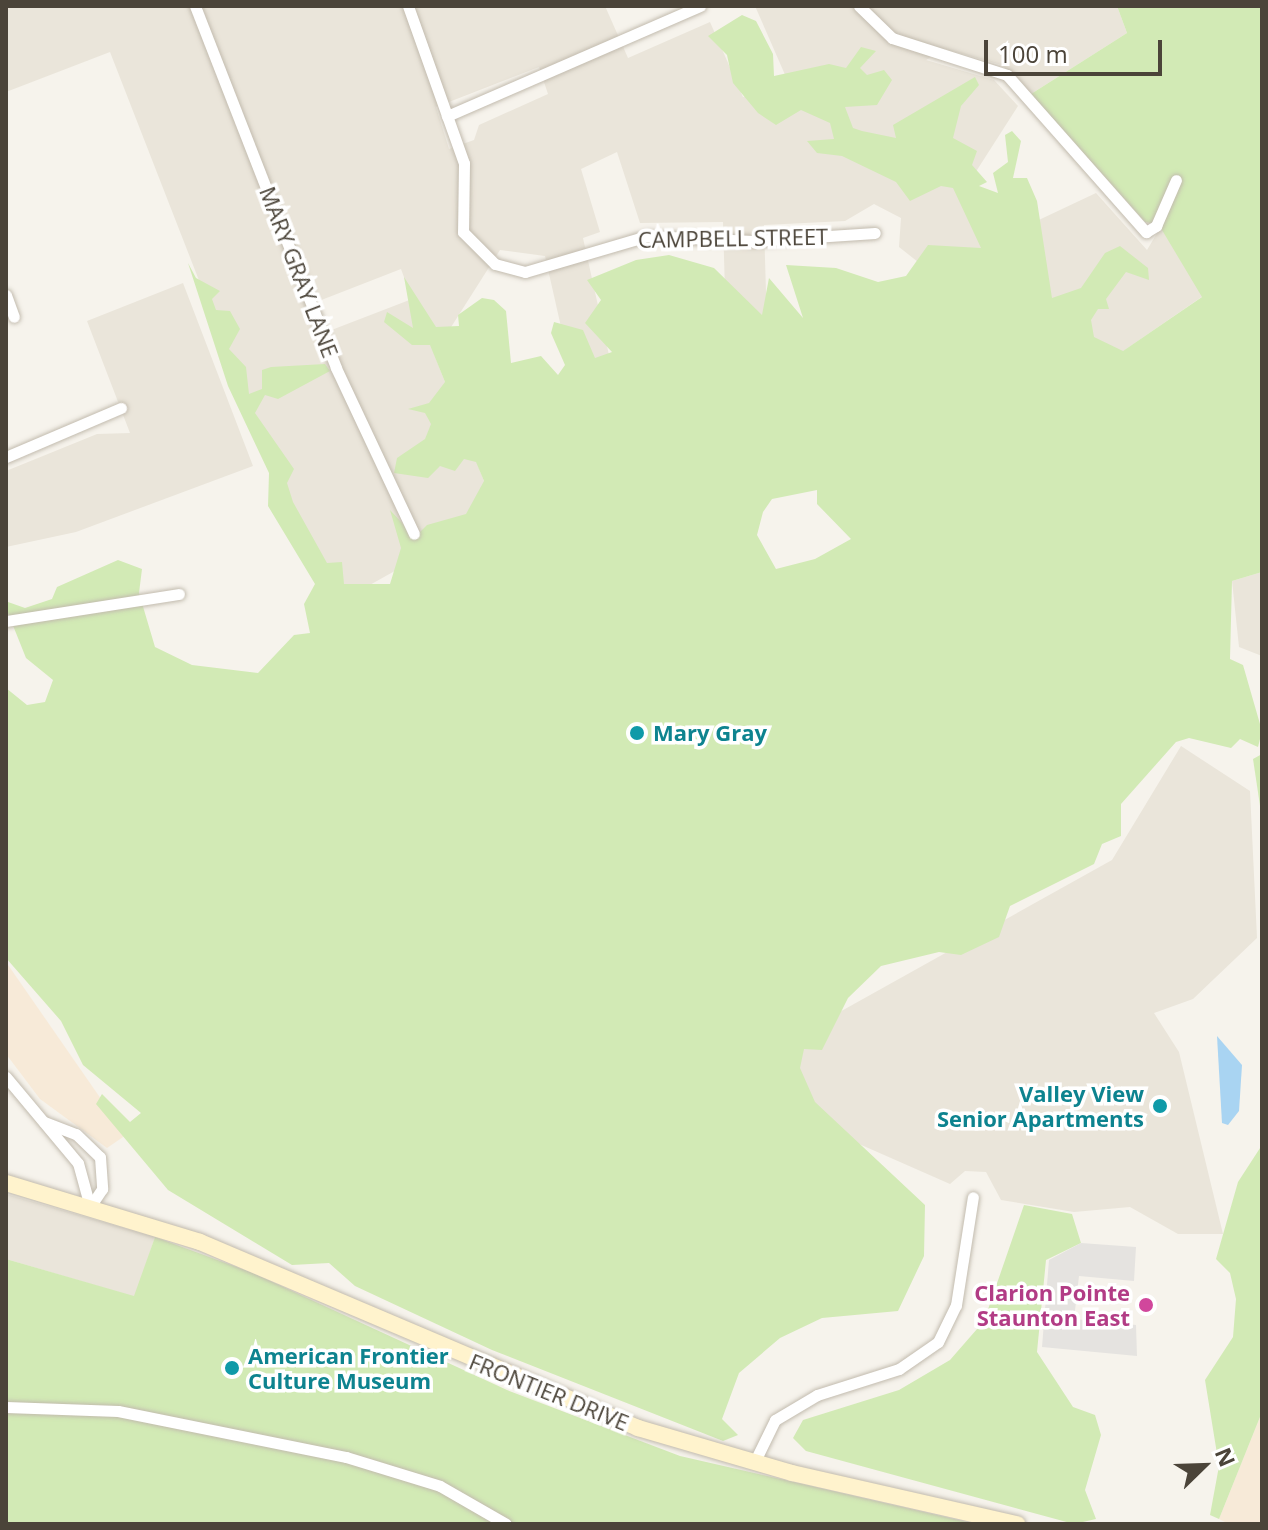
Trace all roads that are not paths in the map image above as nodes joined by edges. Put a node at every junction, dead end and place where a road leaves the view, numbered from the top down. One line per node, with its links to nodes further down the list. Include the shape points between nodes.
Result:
1 (195, 6): 12 (street, MARY GRAY LANE, via 336,368)
2 (408, 6): 5 (street, CAMPBELL STREET)
3 (700, 6): 5 (street)
4 (859, 6): 6 (street, via 892,38 1007,75 1146,232 1156,226)
5 (447, 116): 7 (street, CAMPBELL STREET, via 464,163 463,232 505,269 538,269 647,236 753,241)
6 (1176, 180)
7 (875, 233)
8 (6, 295): 9 (street)
9 (14, 317)
10 (121, 408): 11 (street)
11 (6, 457)
12 (414, 534)
13 (179, 594): 14 (street)
14 (6, 621)
15 (6, 1077): 16 (street)
16 (44, 1122): 19 (street, via 78,1163); 19 (street, via 76,1134 100,1157 102,1189)
17 (6, 1183): 19 (street, FRONTIER DRIVE)
18 (973, 1197): 21 (street, via 956,1305 938,1342 899,1369 817,1395 775,1420)
19 (90, 1207): 21 (street, FRONTIER DRIVE, via 254,1263 571,1403)
20 (6, 1407): 22 (street, via 118,1411 346,1457 435,1484)
21 (754, 1463): 23 (street, FRONTIER DRIVE)
22 (506, 1524)
23 (1017, 1524)

